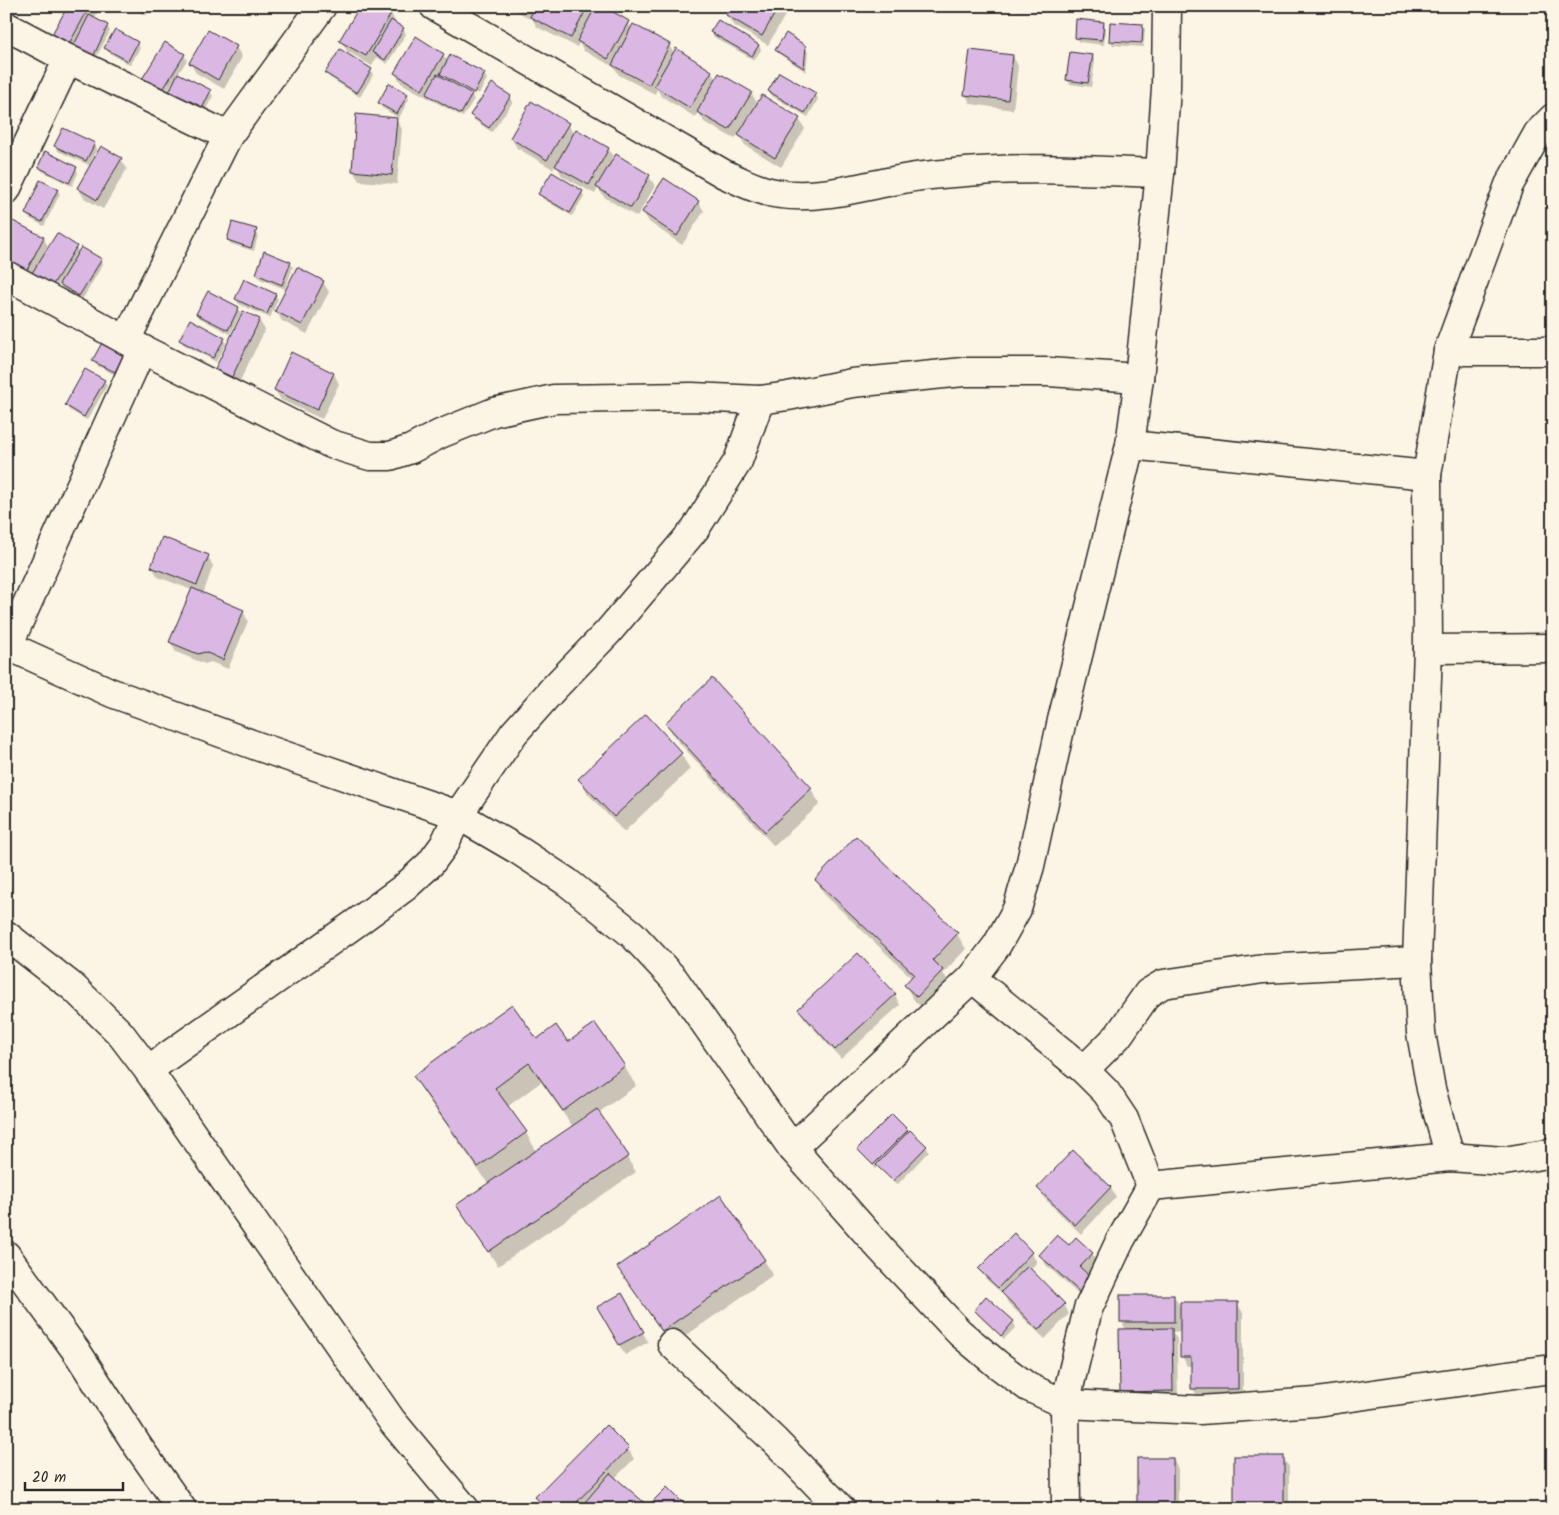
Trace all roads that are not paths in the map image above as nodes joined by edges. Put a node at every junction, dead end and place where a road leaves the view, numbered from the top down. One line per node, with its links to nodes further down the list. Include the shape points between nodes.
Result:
1 (322, 6): 7 (street)
2 (434, 6): 8 (street, via 724,174 780,194 830,193 900,179 968,172 1064,169)
3 (1167, 6): 8 (street)
4 (6, 26): 5 (street)
5 (68, 59): 7 (street); 9 (street)
6 (1553, 118): 12 (street, via 1538,133 1509,185)
7 (228, 136): 11 (street)
8 (1160, 173): 14 (street)
9 (6, 190)
10 (6, 275): 11 (street)
11 (134, 345): 15 (street, via 331,444 370,456 390,456 494,412 554,399); 18 (street)
12 (1448, 351): 13 (street); 17 (street)
13 (1553, 351)
14 (1139, 378): 15 (street, via 1048,372 964,372 852,382); 16 (street)
15 (760, 400): 21 (street, via 738,461 695,528 608,632 514,733)
16 (1130, 445): 17 (street); 24 (street, via 1062,720 1030,866 1017,909 997,945)
17 (1426, 475): 20 (street)
18 (7, 646): 21 (street, via 112,693)
19 (1553, 648): 20 (street)
20 (1428, 649): 23 (street)
21 (458, 815): 25 (street, via 444,845 430,864 405,887); 27 (street, via 567,882 632,934 674,979)
22 (6, 936): 25 (street, via 74,988 120,1033)
23 (1417, 962): 26 (street, via 1263,969 1164,984 1148,993 1118,1036); 29 (street, via 1421,1033 1431,1089)
24 (972, 978): 26 (street); 27 (street)
25 (148, 1070): 36 (street, via 392,1421)
26 (1084, 1070): 30 (street, via 1106,1092 1124,1119)
27 (792, 1148): 34 (street, via 960,1333 1028,1387)
28 (1553, 1151): 29 (street, via 1504,1161)
29 (1450, 1157): 30 (street)
30 (1151, 1186): 34 (street, via 1120,1241 1088,1309)
31 (6, 1255): 35 (street, via 77,1352)
32 (672, 1344): 37 (street, via 775,1441)
33 (1544, 1370): 34 (street, via 1316,1402 1210,1409)
34 (1065, 1404): 38 (street)
35 (182, 1509)
36 (465, 1509)
37 (841, 1509)
38 (1066, 1509)

